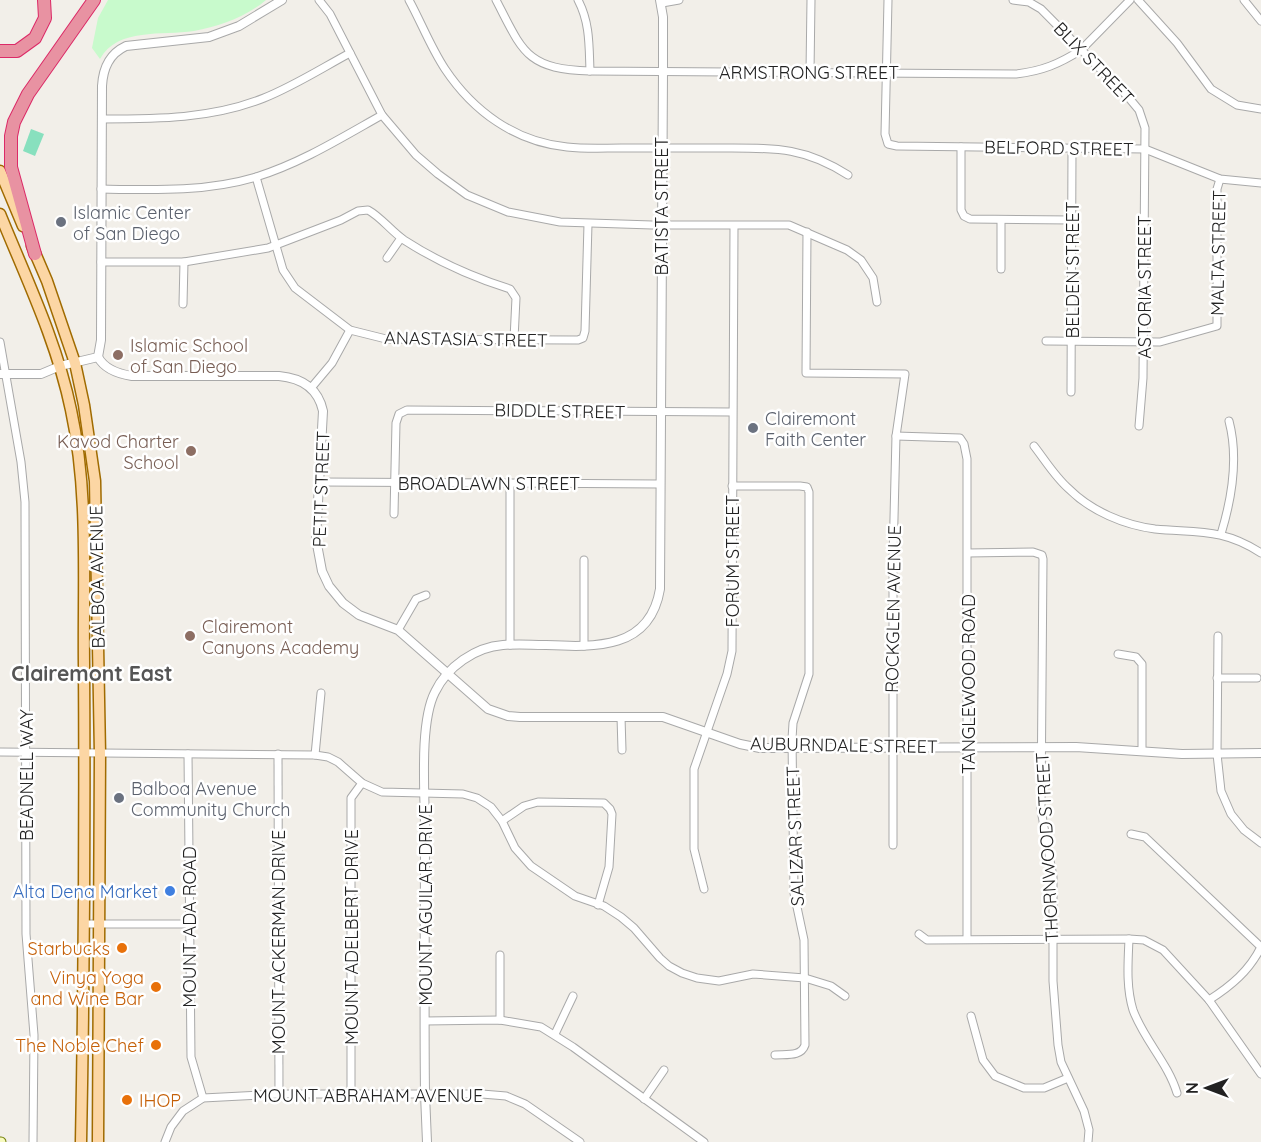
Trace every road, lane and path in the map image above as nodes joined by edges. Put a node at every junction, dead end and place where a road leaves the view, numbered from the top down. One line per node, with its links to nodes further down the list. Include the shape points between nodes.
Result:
1 (44, 0): 18 (highway, via 45,18 35,38 17,51)
2 (94, 0): 46 (highway, via 28,94 14,122 11,167)
3 (282, 0): 26 (street, via 239,26 209,37 126,46 115,53 105,65 102,78)
4 (319, 0): 19 (street)
5 (409, 0): 28 (street, via 444,68 479,108 505,128 529,139 567,147)
6 (496, 0): 20 (street, ARMSTRONG STREET, via 516,38 535,59 553,68)
7 (578, 0): 20 (street, via 589,32)
8 (679, 0): 15 (street)
9 (811, 0): 22 (street)
10 (888, 0): 23 (street)
11 (1013, 0): 17 (street, BLIX STREET, via 1041,9)
12 (1130, 0): 17 (street, ARMSTRONG STREET)
13 (1138, 0): 24 (street, via 1211,89 1238,105)
14 (1244, 0): 16 (street)
15 (661, 2): 21 (street, BATISTA STREET)
16 (1261, 21)
17 (1081, 50): 23 (street, ARMSTRONG STREET, via 1037,72); 30 (street, BLIX STREET, via 1139,110)
18 (0, 51)
19 (350, 54): 25 (street); 26 (street, via 264,98 219,112 171,119)
20 (590, 71): 21 (street, ARMSTRONG STREET)
21 (663, 71): 22 (street, ARMSTRONG STREET); 28 (street, BATISTA STREET)
22 (810, 72): 23 (street, ARMSTRONG STREET)
23 (886, 73): 27 (street, BELFORD STREET, via 888,144)
24 (1261, 110)
25 (382, 114): 33 (street, via 313,154); 40 (street, via 416,155 467,195 529,218)
26 (102, 118): 36 (street)
27 (961, 147): 29 (street, BELFORD STREET); 38 (street, via 964,216)
28 (661, 148): 32 (street, via 788,150 826,161); 41 (street, BATISTA STREET)
29 (1072, 148): 30 (street, BELFORD STREET); 39 (street, BELDEN STREET)
30 (1145, 149): 34 (street, BELFORD STREET); 58 (street, ASTORIA STREET)
31 (0, 171): 46 (main road, BALBOA AVENUE)
32 (848, 175)
33 (256, 177): 36 (street, via 173,190); 45 (street, ANASTASIA STREET)
34 (1220, 179): 35 (street, BELFORD STREET); 58 (street, MALTA STREET, via 1217,326 1160,342)
35 (1261, 183)
36 (101, 189): 48 (street)
37 (0, 214): 61 (main road, BALBOA AVENUE)
38 (1000, 220): 39 (street); 50 (street)
39 (1072, 220): 56 (street, BELDEN STREET)
40 (588, 224): 41 (street); 54 (street, ANASTASIA STREET, via 583,338)
41 (661, 225): 42 (street); 65 (street, BATISTA STREET)
42 (734, 226): 43 (street, via 778,224); 66 (street, FORUM STREET)
43 (807, 232): 51 (street, via 847,250 861,261 873,278); 69 (street, ROCKGLEN AVENUE, via 806,373 905,374)
44 (401, 238): 45 (street, via 368,210); 47 (street); 54 (street, via 439,262 510,289 516,298)
45 (275, 246): 49 (street); 53 (street, ANASTASIA STREET, via 283,270 295,288)
46 (35, 254): 60 (main road, BALBOA AVENUE)
47 (387, 258)
48 (101, 262): 49 (street); 59 (street)
49 (184, 262): 52 (street)
50 (1000, 269)
51 (877, 302)
52 (183, 304)
53 (350, 330): 54 (street, ANASTASIA STREET, via 386,339); 63 (street, via 332,363)
54 (514, 339)
55 (1046, 341): 56 (street)
56 (1071, 341): 58 (street); 64 (street, BELDEN STREET)
57 (0, 342): 62 (street, BEADNELL WAY)
58 (1143, 342): 68 (street, ASTORIA STREET)
59 (98, 357): 60 (street); 63 (street, via 104,366 123,374 279,376)
60 (75, 363): 61 (street); 103 (main road, BALBOA AVENUE, via 95,481)
61 (60, 366): 62 (street, via 41,374); 102 (main road, BALBOA AVENUE, via 82,486)
62 (2, 374): 101 (street, BEADNELL WAY, via 20,455 25,502)
63 (311, 388): 71 (street, PETIT STREET, via 323,411)
64 (1071, 392)
65 (659, 412): 66 (street, BIDDLE STREET); 72 (street, BIDDLE STREET, via 406,410 399,414 396,423); 74 (street, BATISTA STREET)
66 (732, 412): 75 (street, FORUM STREET)
67 (1229, 421): 77 (street, via 1233,482)
68 (1138, 426)
69 (896, 436): 78 (street, TANGLEWOOD ROAD, via 954,436 964,444); 94 (street, ROCKGLEN AVENUE)
70 (1034, 446): 77 (street, via 1067,488 1099,511 1153,529)
71 (320, 482): 72 (street, BROADLAWN STREET); 82 (street, PETIT STREET, via 316,539 326,579 351,609)
72 (395, 483): 73 (street, BROADLAWN STREET); 76 (street)
73 (510, 483): 74 (street, BROADLAWN STREET); 84 (street)
74 (659, 484): 85 (street, BATISTA STREET, via 658,602 649,620 636,633 614,642)
75 (732, 486): 92 (street, FORUM STREET, via 732,651); 96 (street, SALIZAR STREET, via 800,486 807,487 809,492 809,674 793,723)
76 (394, 514)
77 (1221, 534): 79 (street)
78 (968, 553): 93 (street, TANGLEWOOD ROAD); 95 (street, THORNWOOD STREET, via 1042,555)
79 (1261, 553)
80 (584, 560): 85 (street)
81 (426, 595): 82 (street, via 416,599)
82 (398, 630): 87 (street, PETIT STREET)
83 (1218, 636): 88 (street)
84 (510, 645): 85 (street, BATISTA STREET); 87 (street, BATISTA STREET, via 470,655)
85 (584, 646)
86 (1118, 654): 98 (street, via 1136,657 1142,664)
87 (446, 674): 91 (street, AUBURNDALE STREET, via 488,709 508,716); 109 (street, MOUNT AGUILAR DRIVE, via 435,690 426,717)
88 (1217, 678): 89 (street); 106 (street)
89 (1257, 678)
90 (321, 693): 107 (street)
91 (621, 717): 92 (street, AUBURNDALE STREET, via 663,717); 97 (street)
92 (706, 731): 96 (street, AUBURNDALE STREET, via 750,747); 114 (street, FORUM STREET, via 694,768 694,849)
93 (967, 746): 94 (street, AUBURNDALE STREET); 95 (street, AUBURNDALE STREET); 121 (street, TANGLEWOOD ROAD)
94 (892, 747): 96 (street, AUBURNDALE STREET); 113 (street, ROCKGLEN AVENUE)
95 (1041, 747): 98 (street, AUBURNDALE STREET); 120 (street, THORNWOOD STREET, via 1041,810 1053,877)
96 (792, 748): 125 (street, SALIZAR STREET, via 794,893 804,940)
97 (621, 750)
98 (1142, 750): 106 (street, AUBURNDALE STREET)
99 (0, 752): 101 (street)
100 (1261, 753): 106 (street, AUBURNDALE STREET)
101 (25, 754): 102 (street); 143 (street, BEADNELL WAY, via 26,934 34,1035)
102 (84, 754): 103 (street); 116 (main road, BALBOA AVENUE)
103 (100, 754): 104 (street); 117 (main road, BALBOA AVENUE)
104 (188, 754): 105 (street); 118 (street, MOUNT ADA ROAD)
105 (278, 754): 107 (street); 138 (street, MOUNT ACKERMAN DRIVE)
106 (1217, 754): 112 (street, via 1221,791 1231,814 1244,831)
107 (315, 755): 108 (street, via 338,762)
108 (362, 783): 109 (street, via 382,792); 140 (street, MOUNT ADELBERT DRIVE, via 351,798)
109 (424, 793): 110 (street, via 477,798); 131 (street, MOUNT AGUILAR DRIVE)
110 (502, 821): 115 (street, via 515,848 531,866 575,896); 115 (street, via 538,802 604,803 612,814 609,867)
111 (1131, 834): 123 (street, via 1145,837)
112 (1261, 843)
113 (892, 845)
114 (704, 889)
115 (598, 905): 125 (street, via 621,917 660,958 682,973 719,981 753,974)
116 (84, 924): 117 (street); 144 (main road, BALBOA AVENUE)
117 (100, 924): 118 (street); 145 (main road, BALBOA AVENUE)
118 (189, 924): 141 (street, MOUNT ADA ROAD, via 191,1057)
119 (919, 934): 121 (street, via 927,940)
120 (1053, 938): 121 (street); 122 (street); 136 (street, THORNWOOD STREET, via 1058,1046)
121 (967, 939)
122 (1129, 939): 128 (street, via 1144,940 1163,950); 137 (street, via 1128,983 1134,1011)
123 (1261, 947): 128 (street, via 1233,985)
124 (500, 955): 130 (street)
125 (805, 978): 127 (street, via 831,986); 133 (street, SALIZAR STREET, via 805,1045 797,1054)
126 (573, 996): 132 (street)
127 (845, 996)
128 (1209, 1000): 135 (street)
129 (971, 1016): 136 (street, via 983,1059 995,1076 1024,1088 1044,1088)
130 (500, 1020): 131 (street); 132 (street, via 541,1027)
131 (424, 1021): 139 (street, MOUNT AGUILAR DRIVE)
132 (555, 1034): 142 (street)
133 (775, 1055)
134 (664, 1070): 142 (street)
135 (1261, 1074)
136 (1068, 1078): 150 (street, THORNWOOD STREET, via 1084,1111)
137 (1177, 1093)
138 (279, 1094): 140 (street, MOUNT ABRAHAM AVENUE); 141 (street, MOUNT ABRAHAM AVENUE)
139 (425, 1094): 140 (street, MOUNT ABRAHAM AVENUE); 147 (street, MOUNT AGUILAR DRIVE); 148 (street, MOUNT ABRAHAM AVENUE, via 506,1096 525,1104)
140 (351, 1095)
141 (203, 1098): 146 (street, via 183,1111)
142 (645, 1100): 149 (street)
143 (33, 1142)
144 (81, 1142)
145 (98, 1142)
146 (165, 1142)
147 (427, 1142)
148 (580, 1142)
149 (704, 1142)
150 (1088, 1142)

